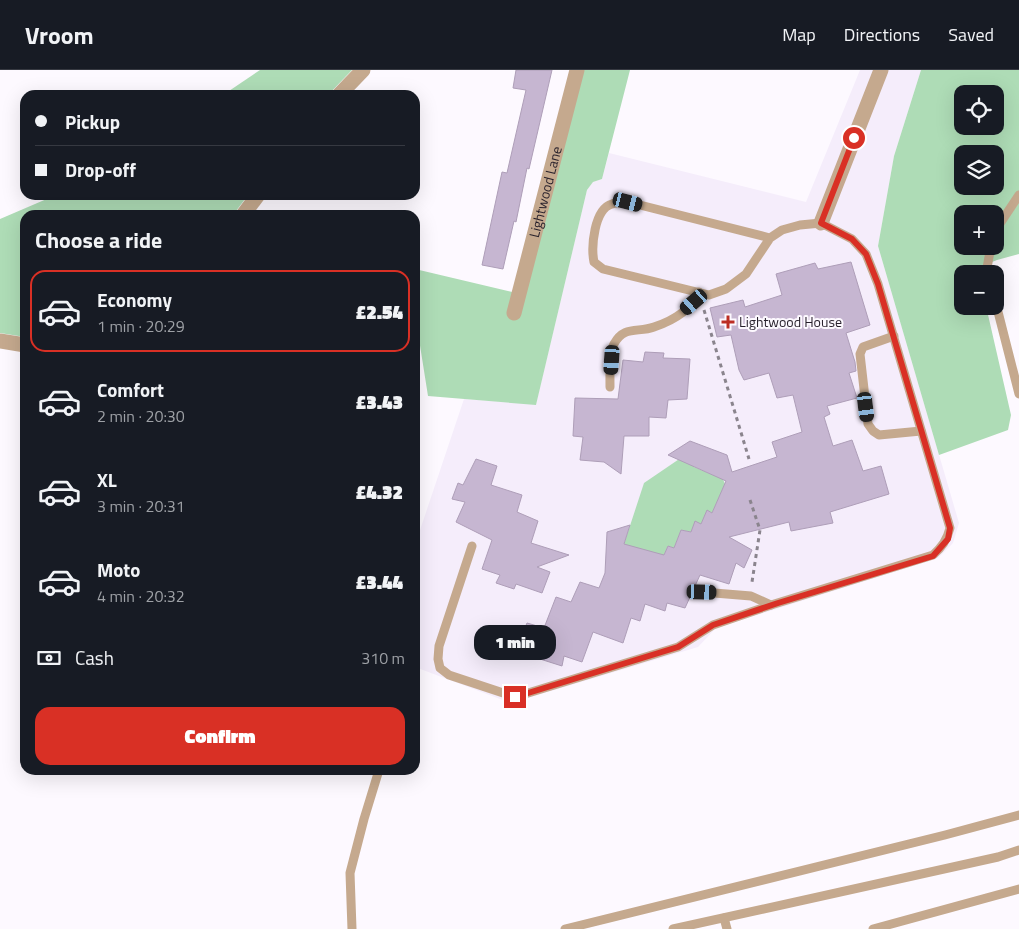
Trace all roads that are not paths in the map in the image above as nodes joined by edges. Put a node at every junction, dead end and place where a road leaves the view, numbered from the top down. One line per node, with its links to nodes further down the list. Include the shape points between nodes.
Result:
1 (363, 70): 4 (street)
2 (577, 70): 10 (street, Lightwood Lane)
3 (881, 70): 7 (street)
4 (344, 90)
5 (1019, 195): 6 (lane)
6 (1004, 218)
7 (821, 223): 8 (lane, via 782,230); 12 (lane, via 852,239 866,254)
8 (770, 238): 9 (lane, via 746,274 726,290 710,295); 9 (lane, via 628,202 610,204 602,211 593,236 594,262 603,269)
9 (699, 292): 15 (lane, via 694,302 679,316 653,328 620,334 612,346)
10 (514, 313)
11 (999, 315): 16 (lane)
12 (894, 336): 17 (lane); 17 (lane, via 862,347 860,354 868,424 878,435)
13 (0, 341): 14 (street)
14 (20, 344)
15 (610, 387)
16 (1019, 394)
17 (922, 431): 20 (lane, via 950,528 948,539 940,549 933,556)
18 (472, 546): 20 (lane, via 438,646 440,668 449,675 515,697 678,647 713,625)
19 (702, 592): 20 (lane, via 750,596)
20 (771, 605)
21 (377, 775): 26 (lane, via 350,873)
22 (1019, 815): 27 (lane)
23 (1019, 850): 25 (lane)
24 (1019, 889): 30 (lane)
25 (724, 918): 28 (lane); 29 (lane)
26 (352, 929)
27 (565, 929)
28 (673, 929)
29 (727, 929)
30 (872, 929)

